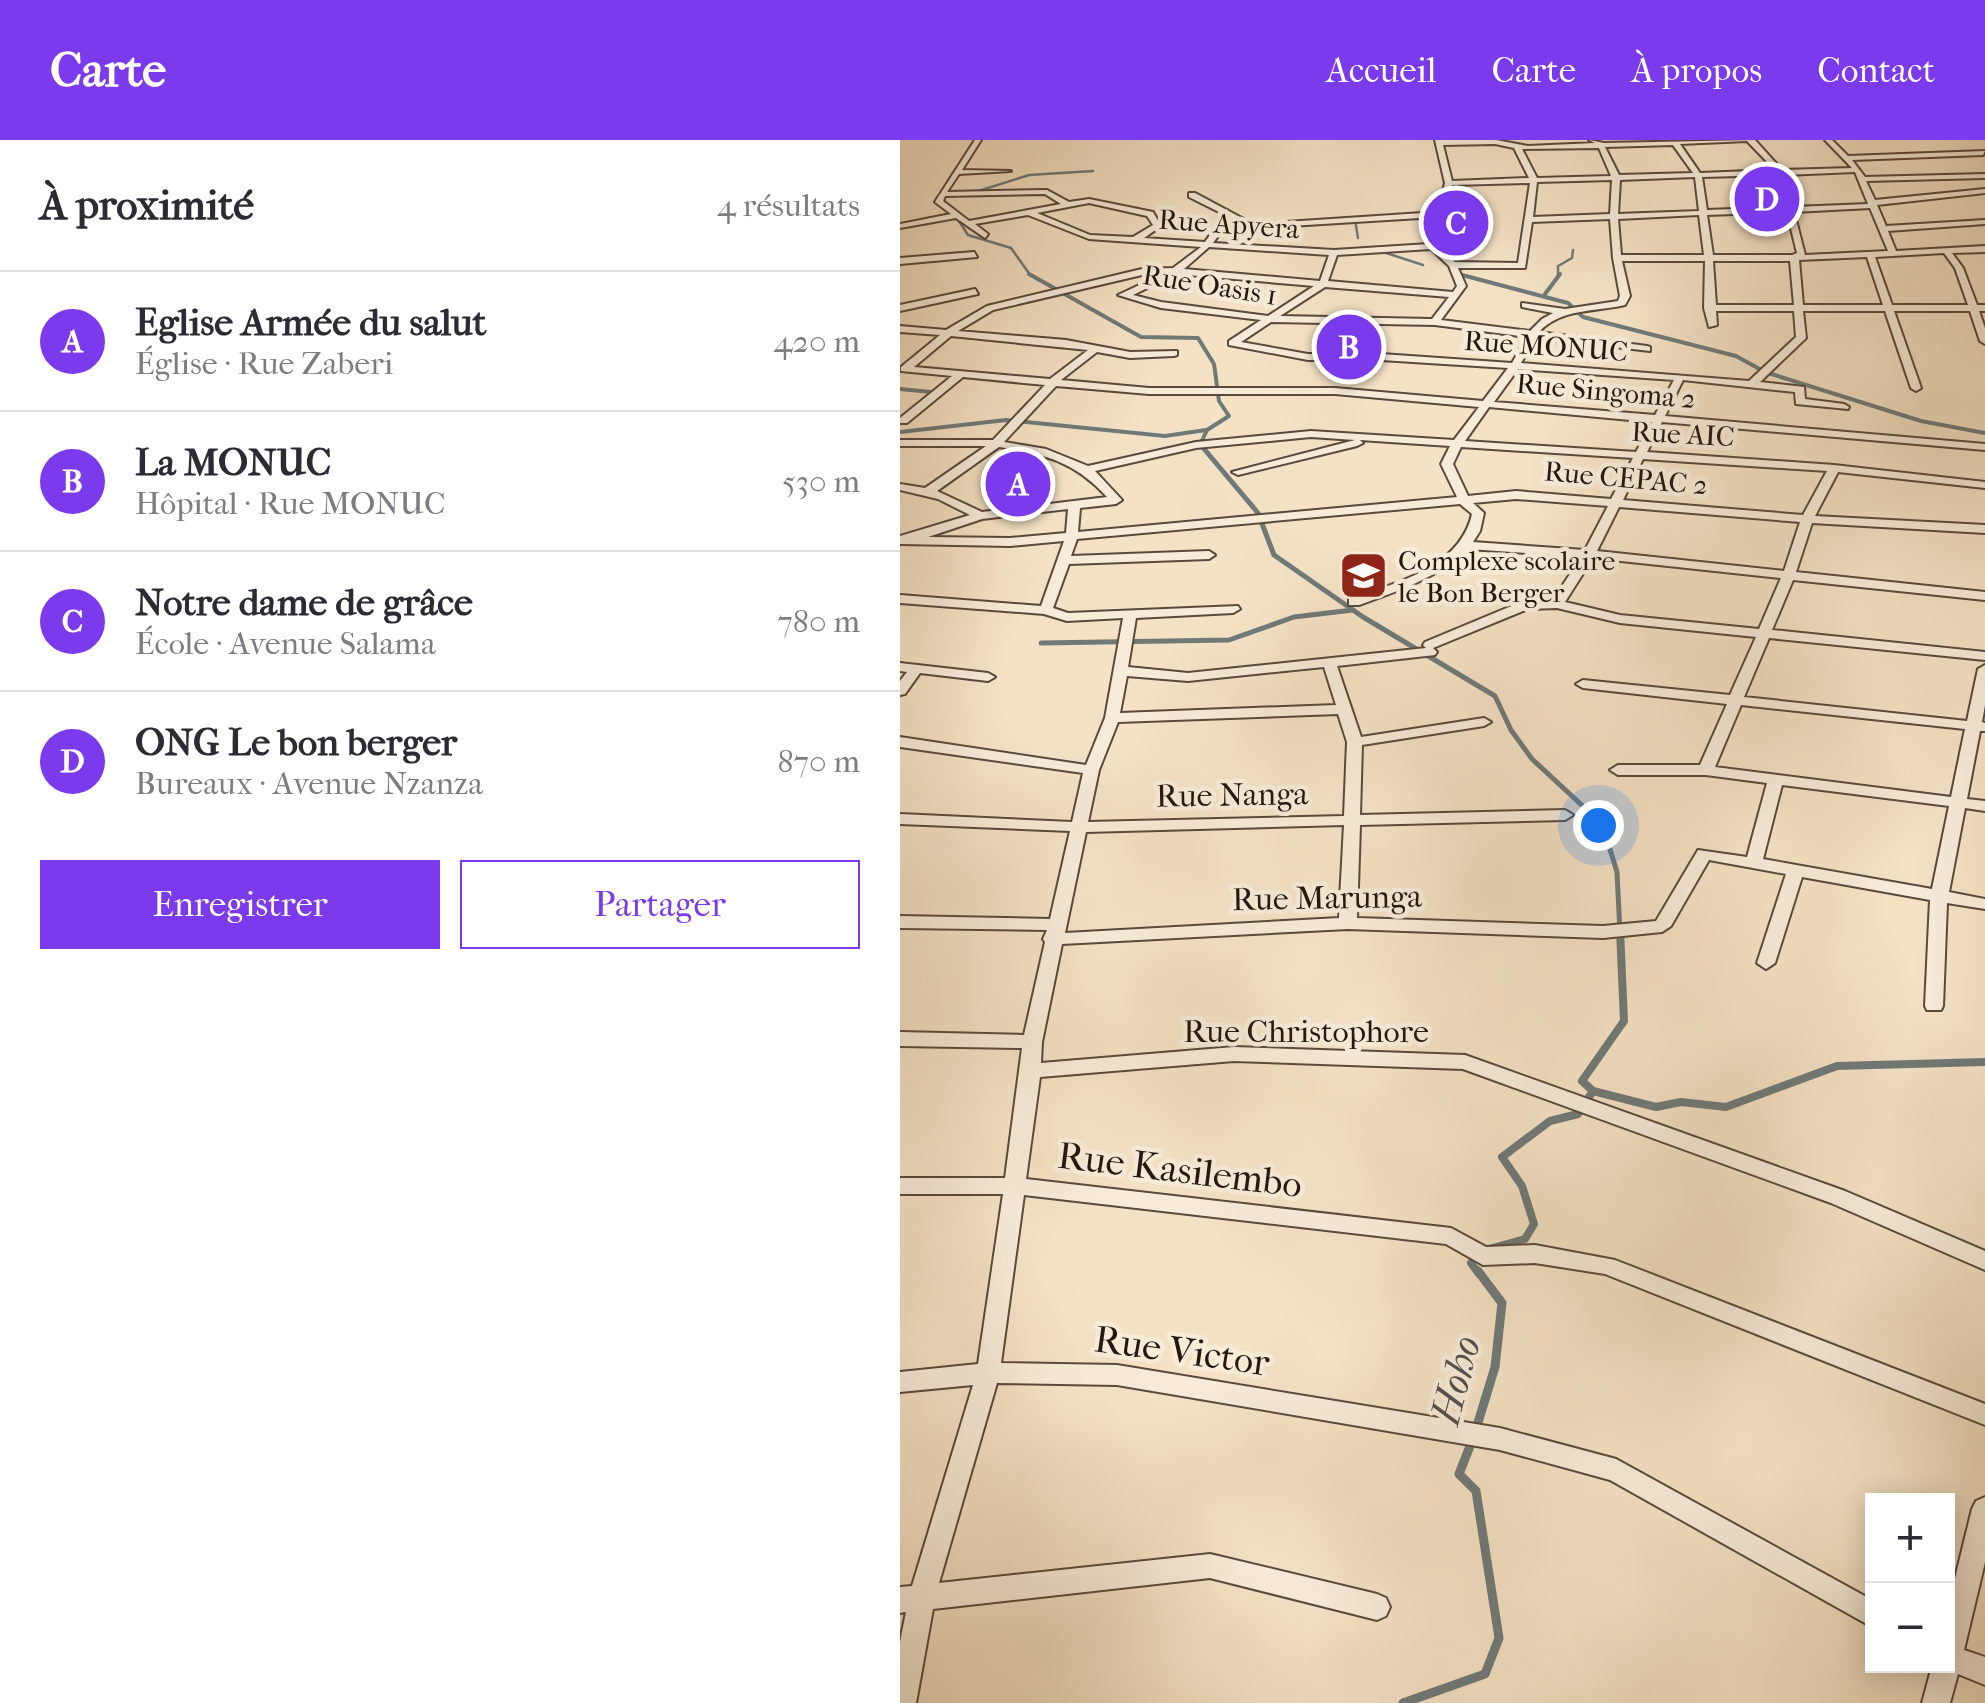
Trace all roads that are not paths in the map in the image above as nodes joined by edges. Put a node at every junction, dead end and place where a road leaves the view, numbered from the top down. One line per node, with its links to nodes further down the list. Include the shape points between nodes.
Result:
1 (978, 140): 12 (street)
2 (1748, 140): 7 (street); 13 (street)
3 (1828, 140): 10 (street)
4 (1964, 140): 9 (street)
5 (1438, 142): 8 (street); 19 (street)
6 (1596, 142): 7 (street); 8 (street); 17 (street)
7 (1675, 142): 14 (street)
8 (1517, 147): 18 (street)
9 (1984, 154): 10 (street)
10 (1847, 158): 15 (street)
11 (1007, 171): 12 (street)
12 (959, 172): 21 (street)
13 (1780, 173): 14 (street); 15 (street); 27 (street)
14 (1698, 175): 17 (street); 30 (street)
15 (1860, 175): 16 (street); 26 (street)
16 (1985, 176)
17 (1616, 178): 18 (street); 33 (street)
18 (1534, 180): 19 (street); 34 (street)
19 (1449, 183): 31 (street)
20 (1985, 191): 22 (street)
21 (942, 194): 25 (street, via 1047,192); 32 (street, via 939,202)
22 (1952, 194): 24 (street); 26 (street)
23 (1192, 195): 37 (street)
24 (1963, 203)
25 (1068, 205): 28 (street); 41 (street, via 1089,201 1150,214 1156,226)
26 (1872, 205): 27 (street); 39 (street)
27 (1788, 210): 30 (street); 52 (street, via 1801,254)
28 (1028, 212): 36 (street); 41 (street, Rue Apyera, via 1090,237)
29 (1974, 212): 35 (street)
30 (1701, 213): 33 (street); 51 (street)
31 (1442, 214): 37 (street); 43 (street)
32 (957, 216): 36 (street); 38 (street)
33 (1614, 216): 34 (street); 50 (street)
34 (1529, 220): 54 (street, via 1522,266)
35 (1985, 221): 39 (street)
36 (969, 223): 40 (street)
37 (1251, 225): 42 (street, via 1218,230)
38 (900, 226)
39 (1882, 230): 46 (street)
40 (985, 236)
41 (1135, 240): 42 (street, Rue Apyera)
42 (1209, 245): 47 (street, Rue Apyera); 55 (street)
43 (1433, 246): 47 (street, Rue Apyera); 54 (street)
44 (1985, 249): 45 (street)
45 (1946, 251): 46 (street); 64 (street)
46 (1893, 253): 48 (street)
47 (1334, 254): 56 (street)
48 (1870, 254): 52 (street); 63 (street)
49 (974, 255): 53 (street)
50 (1617, 258): 51 (street); 65 (street, via 1622,304)
51 (1709, 258): 52 (street); 61 (street)
52 (1794, 258): 62 (street)
53 (900, 261)
54 (1454, 265): 58 (street, via 1462,286)
55 (1175, 271): 56 (street); 66 (street, Rue Oasis 1, via 1123,295); 71 (street, via 1142,272 990,308)
56 (1323, 284): 58 (street); 66 (street)
57 (975, 292): 60 (street)
58 (1456, 295): 67 (street)
59 (1525, 306): 65 (street)
60 (900, 308)
61 (1709, 308): 62 (street); 68 (street)
62 (1800, 308): 63 (street); 81 (street, via 1801,338)
63 (1887, 308): 64 (street); 82 (street)
64 (1980, 308): 72 (street)
65 (1575, 312): 70 (street, via 1546,319)
66 (1273, 319): 67 (street, Rue Oasis 1); 76 (street, Rue MONUC, via 1232,343 1295,356)
67 (1435, 322): 70 (street, Rue Oasis 1)
68 (1712, 325)
69 (900, 329): 71 (street)
70 (1534, 333): 74 (street, Rue Oasis 1); 76 (street)
71 (948, 334): 73 (street); 77 (street)
72 (1985, 341)
73 (1096, 349): 75 (street); 80 (street)
74 (1648, 349)
75 (1174, 353)
76 (1515, 366): 79 (street, Rue MONUC); 83 (street)
77 (902, 370): 78 (street, Rue Singoma 2)
78 (959, 376): 80 (street, Rue Singoma 2); 86 (street)
79 (1680, 376): 81 (street, Rue MONUC); 85 (street)
80 (1056, 383): 83 (street, Rue Singoma 2); 89 (street)
81 (1751, 385): 84 (street, Rue MONUC, via 1800,388 1800,402)
82 (1916, 388)
83 (1489, 403): 85 (street, Rue Singoma 2); 90 (street)
84 (1844, 407)
85 (1656, 419): 91 (street, Rue Singoma 2); 92 (street)
86 (903, 421)
87 (1377, 438): 90 (street, Rue AIC); 94 (street, Rue AIC, via 1311,434 1199,445); 95 (street, Rue AIC)
88 (900, 443): 89 (street)
89 (995, 444): 94 (street); 98 (street)
90 (1455, 444): 92 (street, Rue AIC); 99 (street, via 1448,473)
91 (1985, 447)
92 (1636, 457): 93 (street, Rue AIC); 100 (street)
93 (1834, 468): 96 (street, Rue AIC); 103 (street)
94 (1086, 470): 101 (street, via 1116,500)
95 (1238, 472)
96 (1985, 485)
97 (900, 487): 98 (street)
98 (928, 491): 102 (street)
99 (1465, 502): 100 (street, Rue CEPAC 2, via 1516,495); 105 (street, Rue CEPAC 2); 107 (street, via 1478,522)
100 (1616, 502): 103 (street, Rue CEPAC 2); 108 (street)
101 (1074, 507): 102 (street); 105 (street)
102 (980, 516): 106 (street)
103 (1808, 519): 104 (street, Rue CEPAC 2); 111 (street)
104 (1985, 528)
105 (1072, 536): 106 (street, Rue CEPAC 2); 110 (street)
106 (904, 540)
107 (1464, 545): 108 (street); 114 (street, via 1426,573)
108 (1588, 554): 111 (street); 115 (street)
109 (1210, 555): 110 (street)
110 (1064, 560): 117 (street)
111 (1790, 574): 112 (street); 119 (street)
112 (1985, 596)
113 (900, 599): 117 (street)
114 (1354, 602)
115 (1557, 604): 119 (street, via 1620,619); 121 (street, via 1526,605 1426,651)
116 (1233, 608): 118 (street)
117 (1046, 610): 118 (street, via 1067,617)
118 (1130, 616): 124 (street)
119 (1762, 631): 120 (street); 128 (street)
120 (1985, 656)
121 (1330, 666): 124 (street, via 1188,677); 129 (street)
122 (908, 668): 125 (street); 127 (street)
123 (1985, 669): 132 (street)
124 (1122, 671): 130 (street)
125 (988, 676)
126 (1583, 684): 128 (street)
127 (900, 692)
128 (1739, 698): 132 (street); 137 (street)
129 (1346, 709): 130 (street); 134 (street)
130 (1112, 718): 135 (street)
131 (1484, 722): 134 (street)
132 (1979, 726): 139 (street)
133 (900, 742): 135 (street)
134 (1355, 742): 143 (street)
135 (1091, 770): 144 (street)
136 (1618, 770): 137 (street)
137 (1706, 770): 138 (street)
138 (1776, 779): 139 (street); 145 (street)
139 (1957, 802): 140 (street); 147 (street)
140 (1985, 806)
141 (1565, 815): 143 (street, Rue Nanga)
142 (900, 819): 144 (street, Rue Nanga)
143 (1354, 822): 144 (street, Rue Nanga); 150 (street)
144 (1080, 827): 151 (street)
145 (1754, 863): 146 (street); 150 (street, Rue Marunga, via 1704,854 1662,926 1603,932)
146 (1796, 870): 147 (street); 152 (street)
147 (1939, 896): 148 (street); 153 (street)
148 (1985, 904)
149 (900, 922): 151 (street, Rue Marunga)
150 (1348, 923): 151 (street, Rue Marunga)
151 (1053, 932): 155 (street)
152 (1766, 962)
153 (1934, 1006)
154 (900, 1039): 155 (street)
155 (1032, 1042): 156 (street)
156 (1031, 1071): 158 (street); 159 (street, Rue Christophore, via 1234,1054 1465,1062 1838,1197)
157 (900, 1186): 158 (street, Rue Kasilembo)
158 (1016, 1186): 160 (street); 162 (street, Rue Kasilembo, via 1451,1236 1483,1256 1535,1254 1607,1266)
159 (1985, 1261)
160 (988, 1372): 161 (street, Rue Victor); 164 (street); 166 (street, Rue Victor, via 1117,1374 1500,1439 1616,1470)
161 (900, 1382)
162 (1985, 1415)
163 (1985, 1509): 167 (street)
164 (911, 1598): 165 (street, via 1210,1566); 171 (street)
165 (1376, 1608)
166 (1865, 1610)
167 (1955, 1628)
168 (1955, 1662): 169 (street)
169 (1985, 1671)
170 (1944, 1673): 172 (street)
171 (902, 1703)
172 (1936, 1703)

